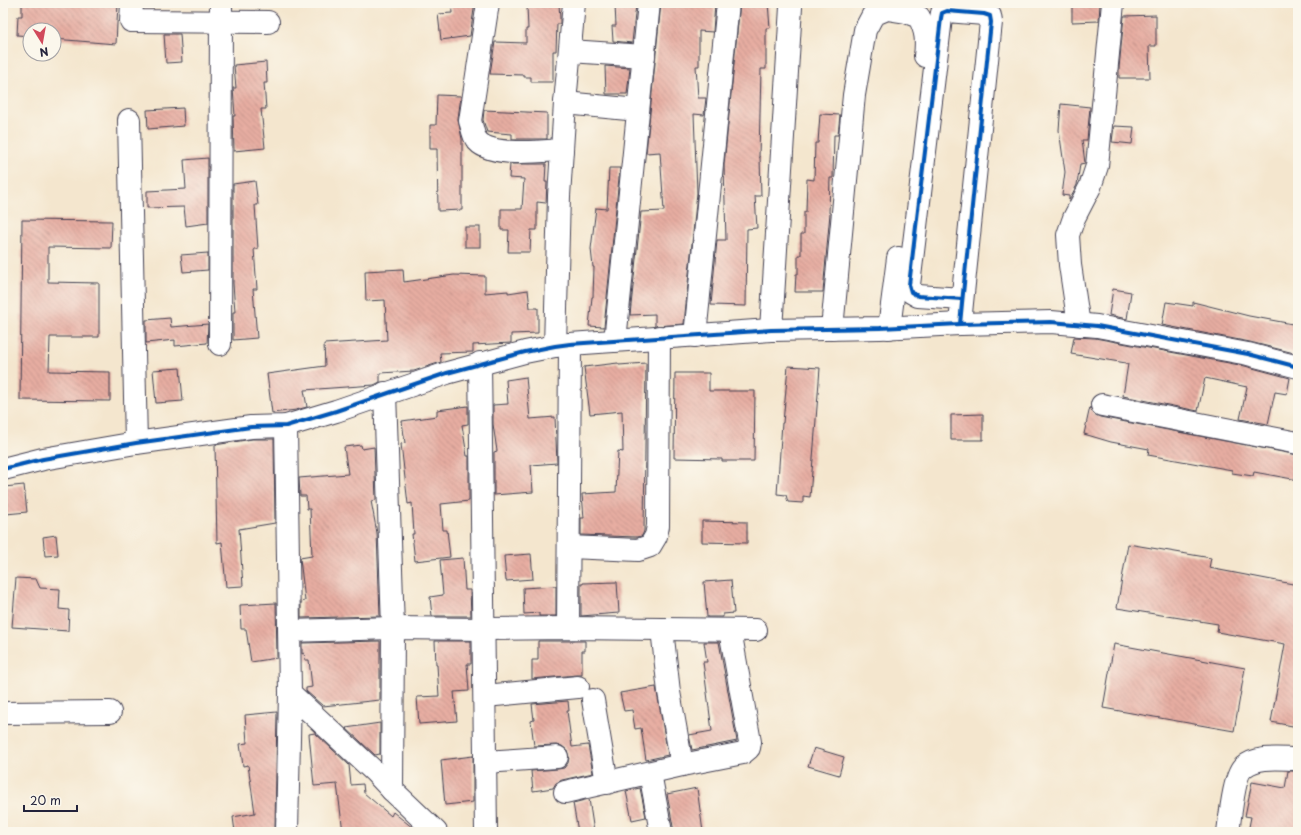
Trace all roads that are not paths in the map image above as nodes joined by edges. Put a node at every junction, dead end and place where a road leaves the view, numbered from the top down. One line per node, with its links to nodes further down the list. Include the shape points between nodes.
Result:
1 (132, 3): 8 (street, via 131,21)
2 (488, 3): 15 (street, via 470,121 476,139 488,148 508,152)
3 (574, 3): 10 (street)
4 (649, 3): 11 (street)
5 (728, 3): 22 (street)
6 (1113, 3): 18 (street, via 1097,166 1068,235)
7 (791, 7): 21 (street)
8 (221, 12): 9 (street); 25 (street)
9 (268, 22)
10 (570, 51): 11 (street); 12 (street)
11 (644, 56): 13 (street)
12 (565, 103): 13 (street); 15 (street)
13 (638, 110): 24 (street)
14 (129, 120): 32 (street)
15 (562, 150): 26 (street, via 559,196)
16 (962, 299): 16 (street, via 991,22 990,16 984,14 947,11 942,13 941,18 909,285 911,292 918,296); 17 (street)
17 (960, 324): 18 (street, via 1051,322); 19 (street)
18 (1079, 325): 28 (street, via 1097,326 1248,354)
19 (889, 328): 20 (street); 20 (street, via 926,46 925,28 919,16 886,9 873,15 865,30 854,96)
20 (832, 329): 21 (street)
21 (771, 330): 22 (street)
22 (695, 336): 23 (street)
23 (659, 338): 24 (street); 35 (street, via 656,536 650,546 638,550)
24 (615, 341): 26 (street)
25 (220, 344)
26 (563, 345): 27 (street); 35 (street)
27 (480, 363): 29 (street); 38 (street)
28 (1298, 367)
29 (385, 393): 31 (street); 36 (street)
30 (1102, 405): 33 (street)
31 (286, 426): 32 (street, via 251,427); 42 (street)
32 (136, 443): 34 (street, via 43,459)
33 (1298, 443)
34 (3, 469)
35 (569, 548): 37 (street)
36 (393, 628): 38 (street); 42 (street); 53 (street)
37 (568, 628): 38 (street); 39 (street)
38 (484, 629): 44 (street)
39 (662, 629): 40 (street); 50 (street, via 669,692)
40 (730, 630): 41 (street); 50 (street, via 749,748 743,753)
41 (756, 630)
42 (290, 631): 43 (street)
43 (290, 693): 53 (street); 55 (street)
44 (485, 696): 49 (street); 52 (street, via 586,694)
45 (110, 712): 46 (street)
46 (3, 713)
47 (557, 757): 49 (street)
48 (1298, 760): 59 (street, via 1278,758 1255,761 1243,767 1238,775)
49 (485, 762): 57 (street)
50 (682, 765): 51 (street)
51 (650, 773): 52 (street); 58 (street)
52 (607, 783): 54 (street)
53 (392, 790): 56 (street)
54 (565, 792)
55 (287, 832)
56 (436, 832)
57 (486, 832)
58 (661, 832)
59 (1228, 832)

